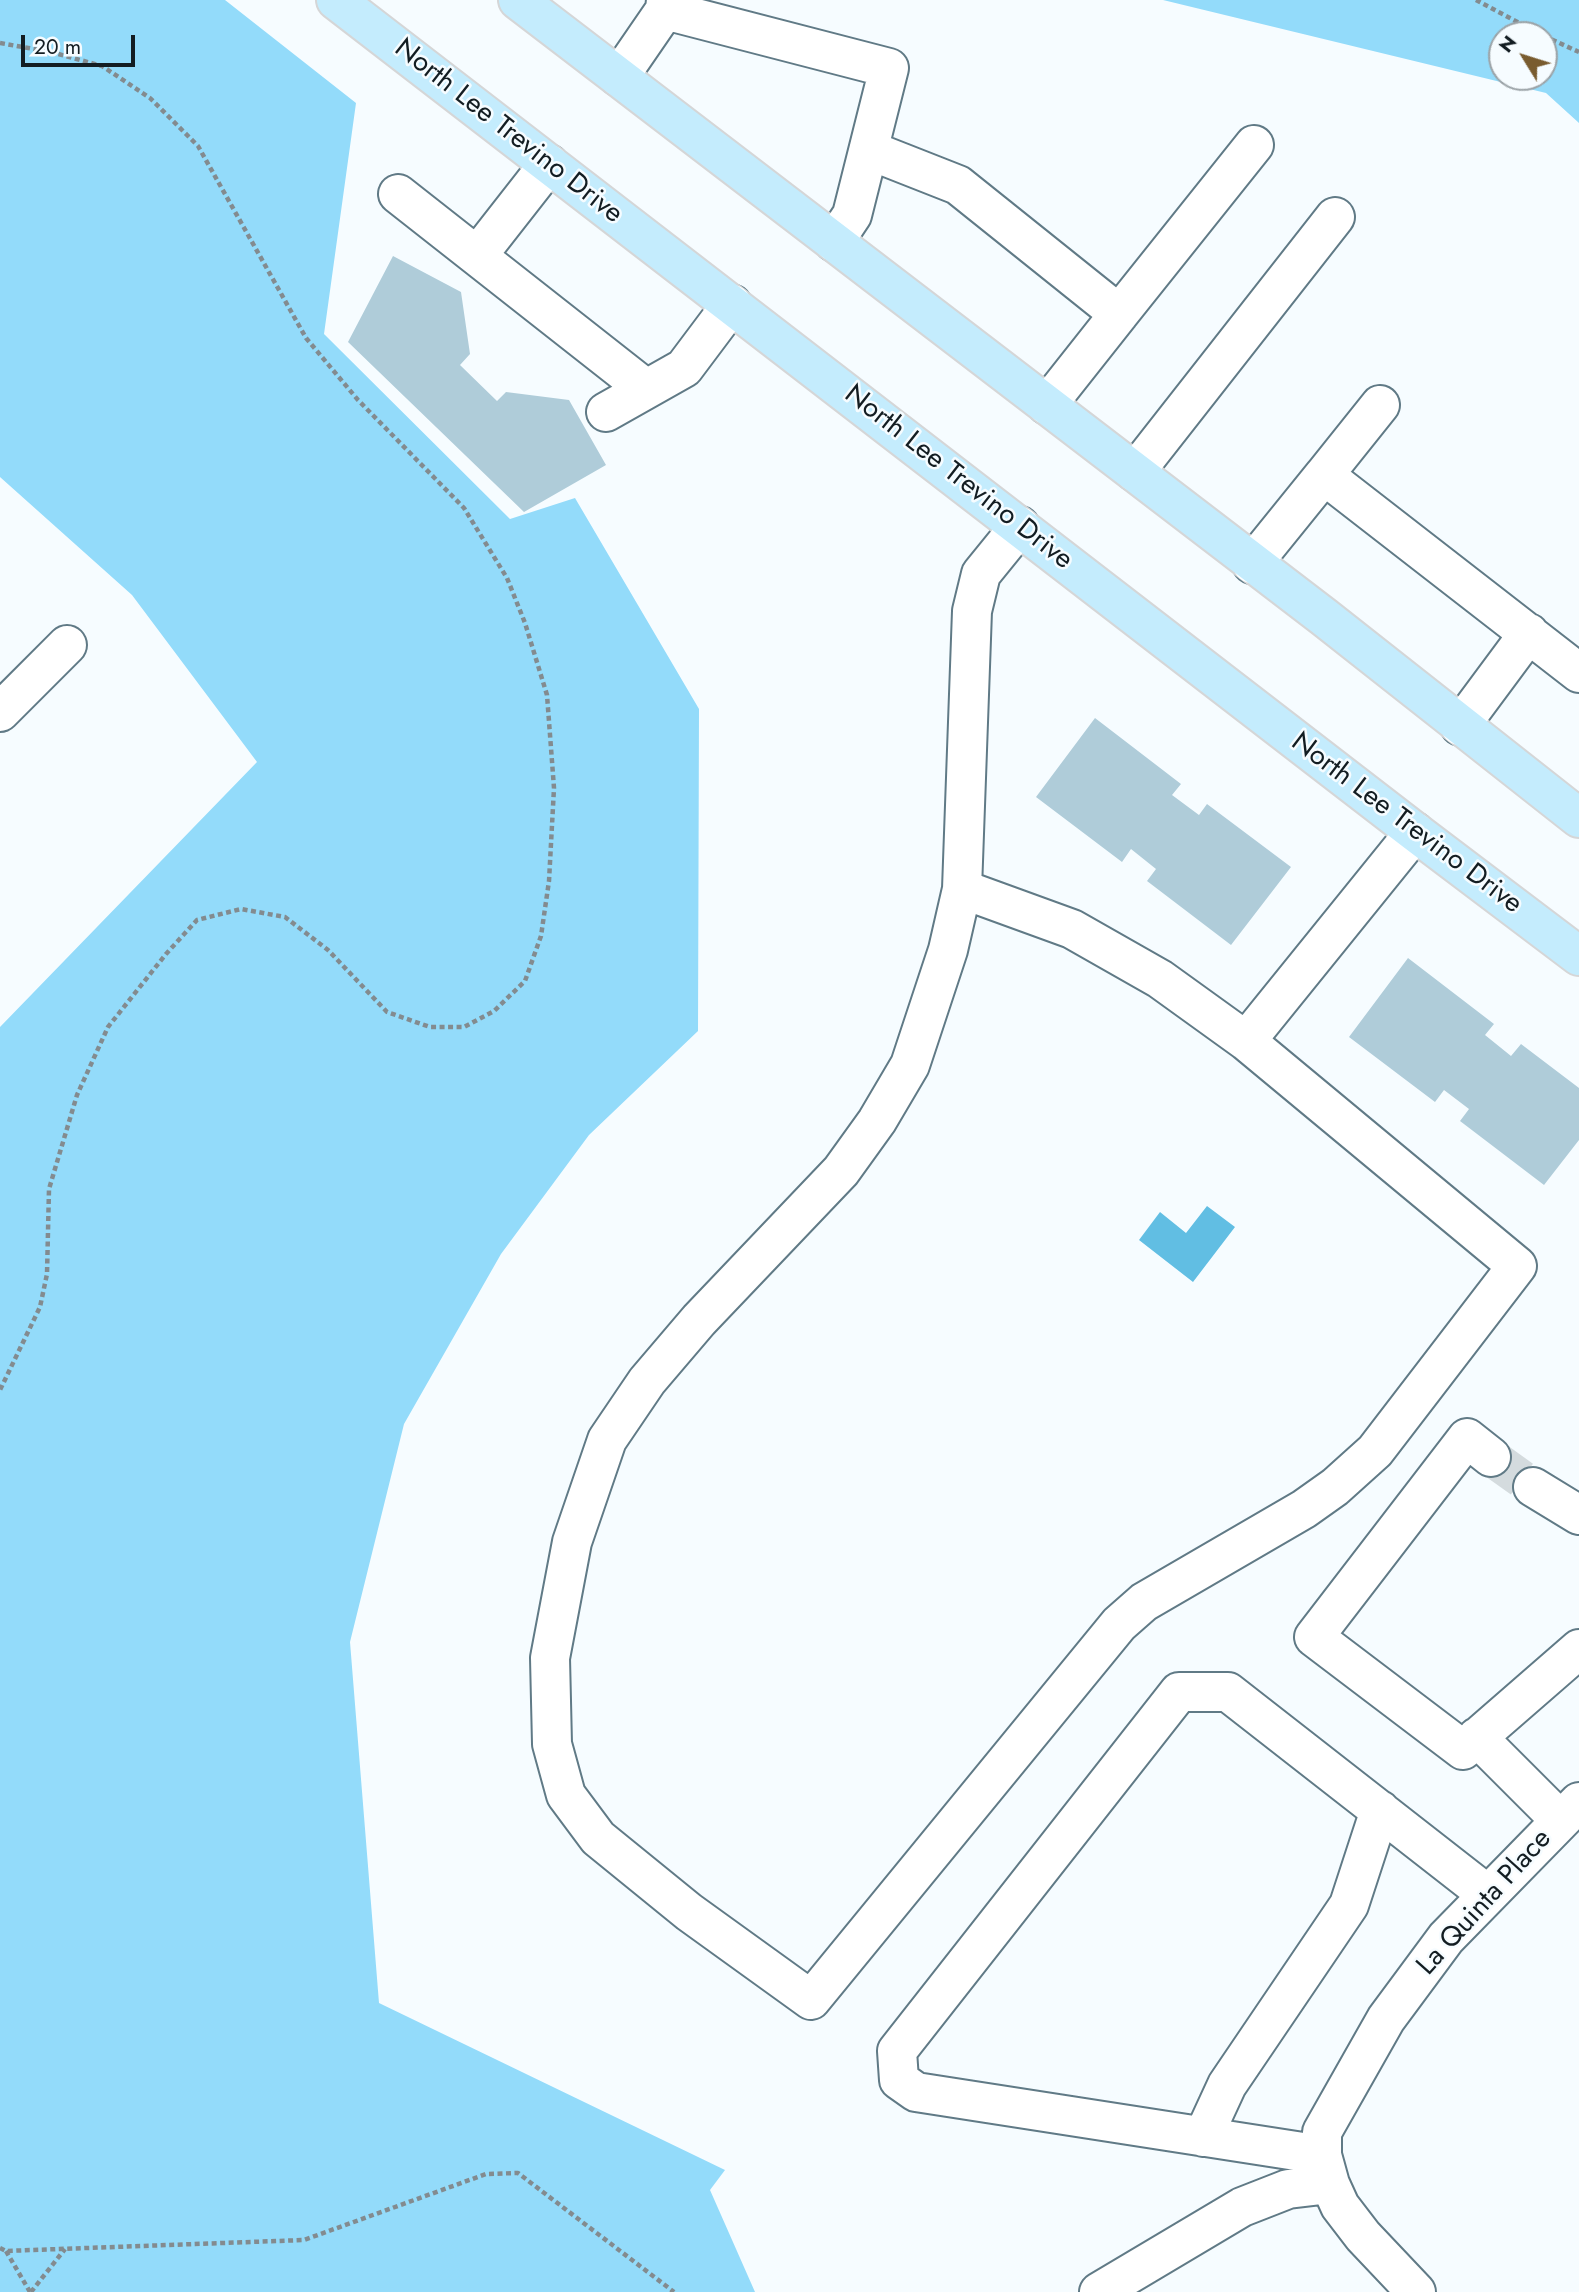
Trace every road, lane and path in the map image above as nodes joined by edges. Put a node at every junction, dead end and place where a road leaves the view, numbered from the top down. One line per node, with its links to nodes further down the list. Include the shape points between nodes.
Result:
1 (336, 0): 12 (main road, North Lee Trevino Drive)
2 (518, 0): 9 (main road)
3 (1476, 0): 5 (path)
4 (665, 5): 9 (street); 11 (street, via 890,68)
5 (1516, 21)
6 (1558, 42): 8 (path)
7 (0, 43): 37 (path, via 102,66 150,99 198,146 306,338 358,400 464,508 508,578 547,695 554,788 550,881 541,936 525,981 494,1011 464,1027 430,1027 387,1012 328,950 285,917 241,909 197,919 108,1027 77,1095 49,1189 47,1274 40,1307)
8 (1579, 52)
9 (619, 78): 15 (main road)
10 (1254, 145): 18 (street)
11 (869, 150): 15 (street, via 852,215); 18 (street, via 958,186)
12 (549, 164): 16 (street); 17 (main road, North Lee Trevino Drive)
13 (398, 194): 16 (street)
14 (1335, 217): 23 (street)
15 (834, 242): 20 (main road)
16 (477, 256): 19 (street)
17 (732, 304): 19 (street, via 684,368); 25 (main road, North Lee Trevino Drive)
18 (1119, 314): 20 (street)
19 (646, 389): 22 (street)
20 (1047, 405): 23 (main road)
21 (1380, 405): 24 (street)
22 (606, 412)
23 (1135, 472): 26 (main road)
24 (1324, 475): 26 (street); 27 (street)
25 (1020, 526): 33 (main road, North Lee Trevino Drive); 34 (street, via 981,574 972,611)
26 (1252, 564): 31 (main road)
27 (1529, 634): 29 (street); 31 (street)
28 (67, 645): 30 (street)
29 (1579, 673)
30 (0, 712)
31 (1460, 726): 32 (main road)
32 (1579, 818)
33 (1415, 832): 35 (main road, North Lee Trevino Drive); 36 (street)
34 (962, 889): 36 (street, via 1072,929 1160,979); 36 (street, via 948,950 910,1065 877,1122 841,1171 647,1381 607,1440 572,1542 550,1658 552,1744 566,1795 598,1838 688,1912 811,2000 1119,1624 1144,1602 1304,1509 1345,1478 1375,1451 1517,1266)
35 (1579, 956)
36 (1246, 1041)
37 (0, 1390)
38 (1479, 1447): 42 (street, via 1314,1637 1463,1750)
39 (1533, 1487): 40 (street)
40 (1579, 1515)
41 (1579, 1649): 42 (street)
42 (1477, 1737): 44 (street)
43 (1380, 1810): 45 (street); 46 (street, via 1349,1905 1227,2085); 46 (street, via 1228,1692 1180,1692 897,2051 899,2080 916,2092)
44 (1570, 1811): 45 (street, La Quinta Place)
45 (1488, 1895): 47 (street, La Quinta Place, via 1446,1938 1386,2019 1322,2132)
46 (1203, 2137): 47 (street)
47 (1326, 2170): 51 (street, via 1340,2206); 54 (street, via 1242,2207)
48 (0, 2248): 50 (path)
49 (66, 2248): 50 (path); 52 (path); 53 (path, via 304,2240 486,2174 518,2172)
50 (6, 2252): 52 (path)
51 (1414, 2291)
52 (31, 2292)
53 (674, 2292)
54 (1100, 2292)

